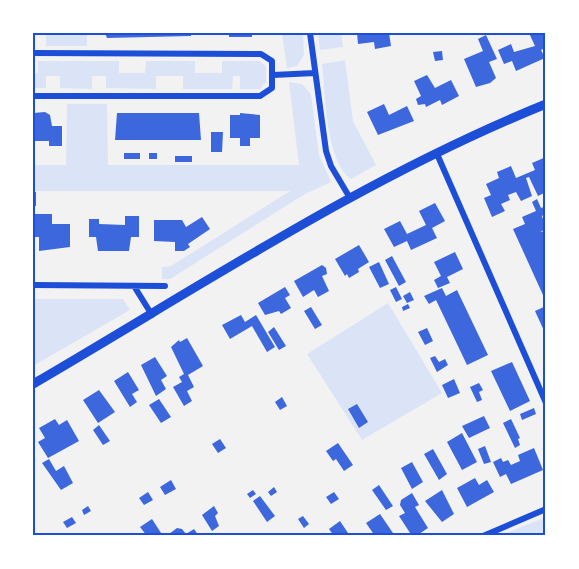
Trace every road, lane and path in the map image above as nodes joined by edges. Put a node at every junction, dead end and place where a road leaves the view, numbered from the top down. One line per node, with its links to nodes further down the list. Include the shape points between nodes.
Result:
1 (310, 33): 3 (street)
2 (33, 53): 4 (street, via 261,54 272,61)
3 (315, 73): 4 (street); 8 (street, via 328,158)
4 (273, 75): 5 (street, via 272,88 260,96)
5 (33, 96)
6 (546, 104): 7 (street)
7 (437, 154): 8 (street); 14 (street)
8 (350, 198): 12 (street)
9 (33, 285): 10 (street)
10 (134, 286): 11 (street); 12 (street)
11 (165, 286)
12 (152, 315): 13 (street)
13 (33, 384)
14 (546, 403)
15 (546, 509): 16 (street)
16 (483, 536)

